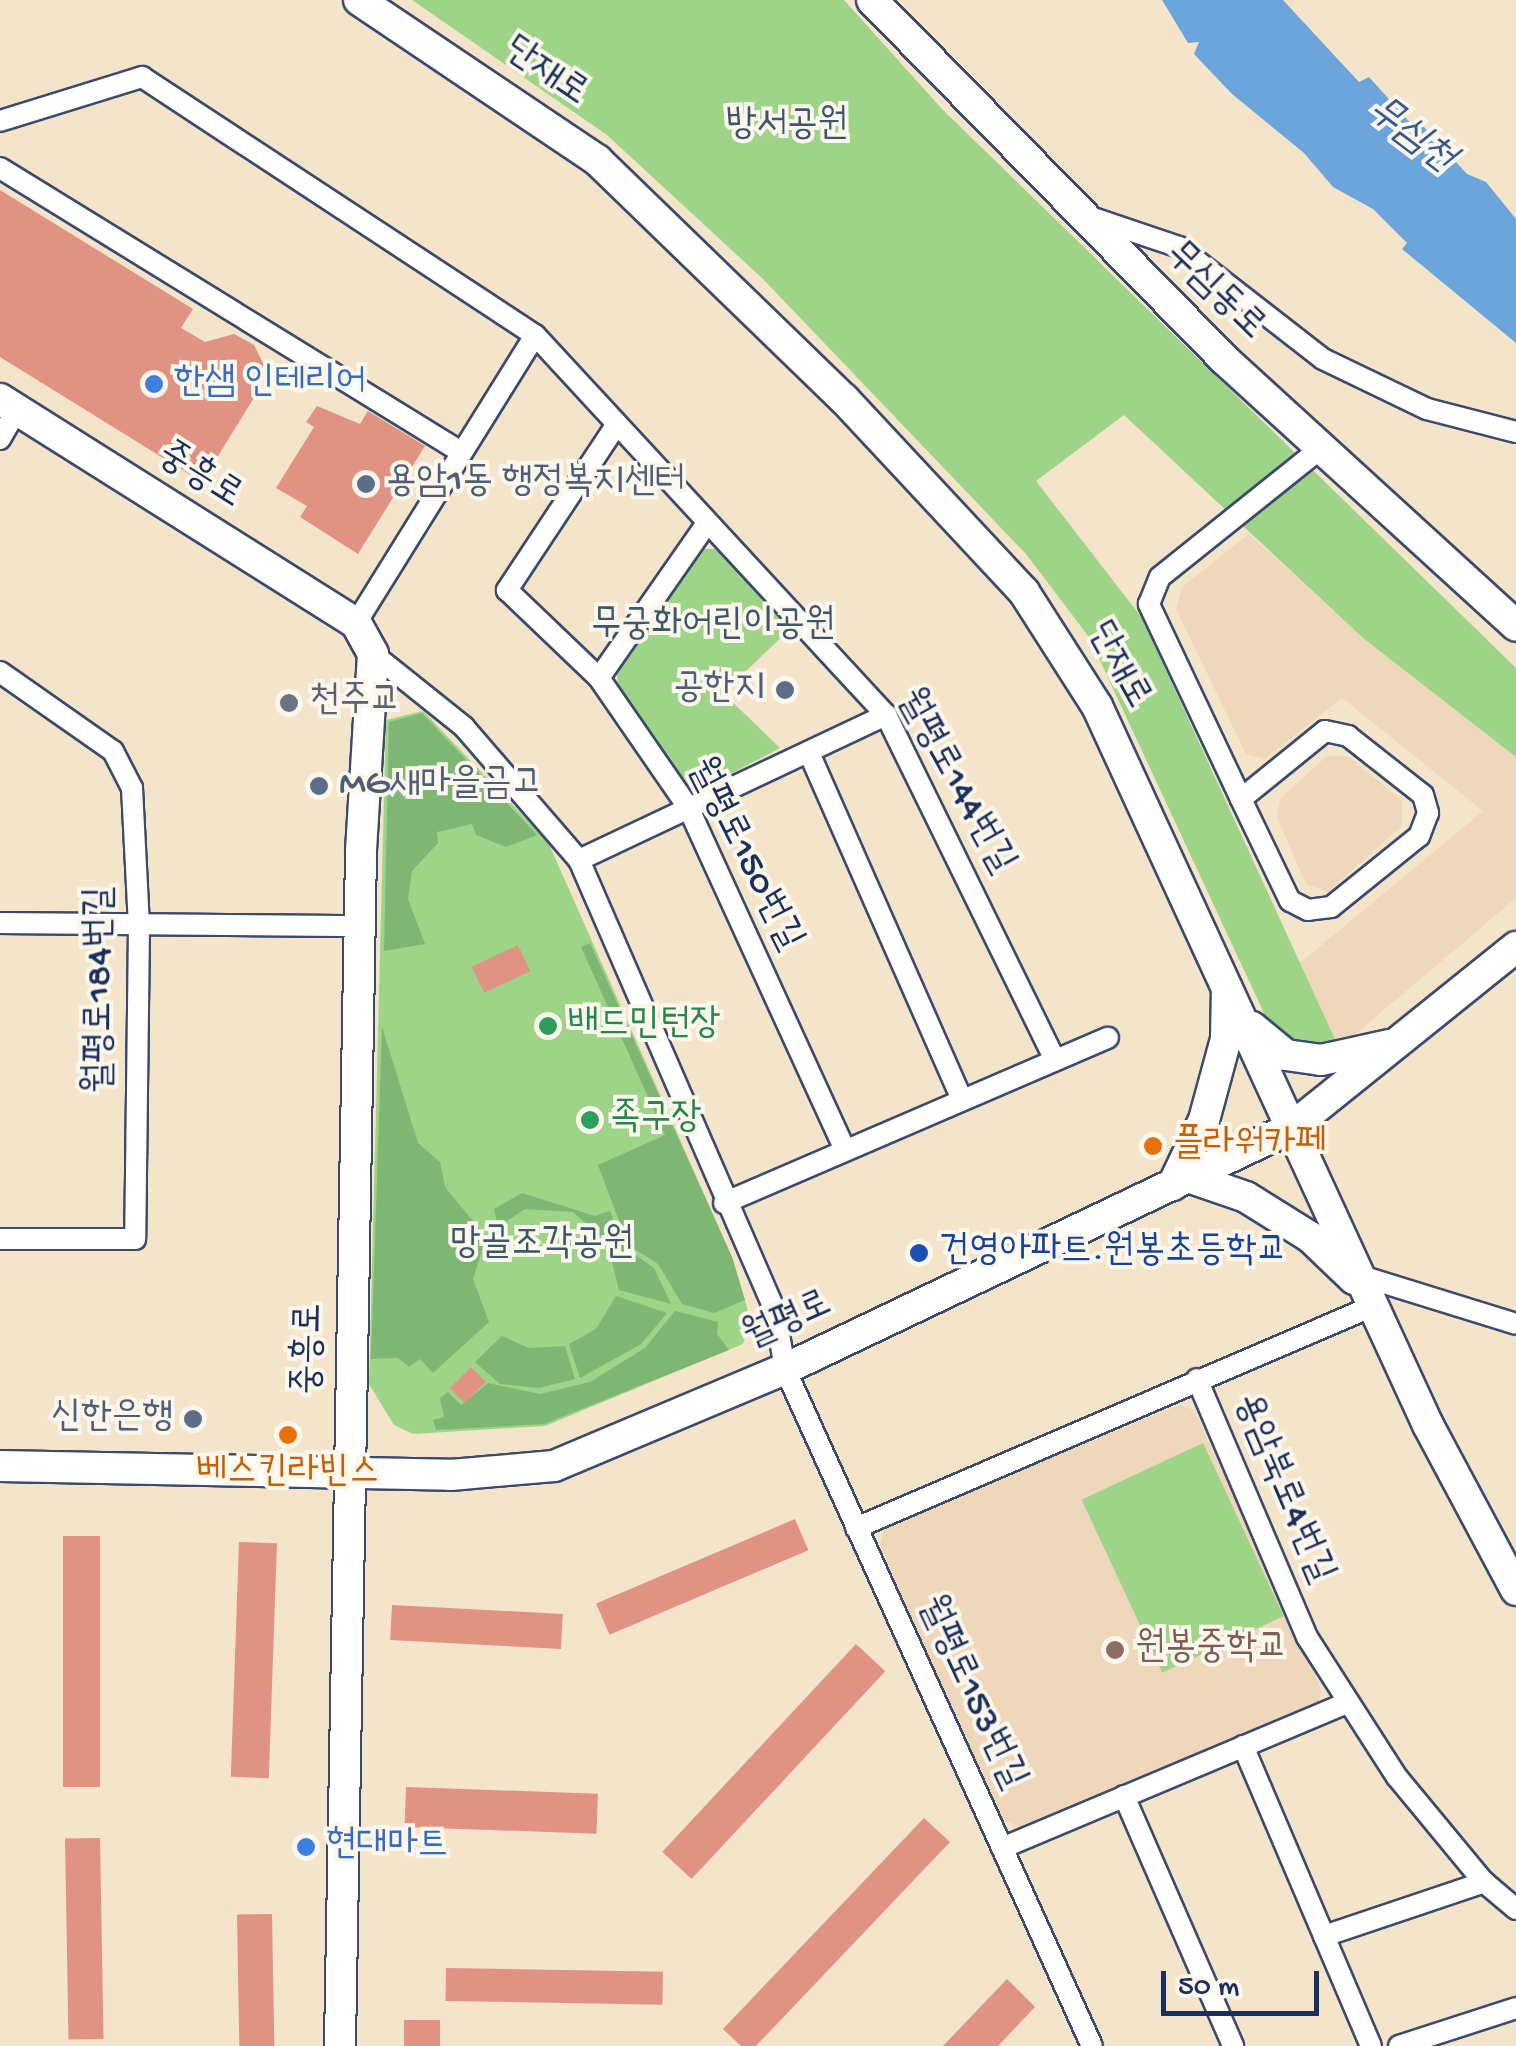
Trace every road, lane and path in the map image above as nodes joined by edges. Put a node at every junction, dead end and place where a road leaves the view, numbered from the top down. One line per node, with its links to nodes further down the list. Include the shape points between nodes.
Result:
1 (359, 0): 28 (street, 단재로, via 597,160 780,335 1012,578 1097,706)
2 (872, 0): 5 (street, 무심동로)
3 (0, 121): 6 (street, 월평로144번길, via 142,77)
4 (0, 168): 12 (street)
5 (1076, 212): 9 (street, via 1180,247 1323,359 1426,408); 11 (street, 무심동로)
6 (535, 336): 8 (street, 월평로144번길); 12 (street)
7 (9, 404): 10 (street); 14 (street, 중흥로)
8 (615, 426): 13 (street, 월평로144번길); 18 (street, 월평로150번길, via 507,590)
9 (1516, 432)
10 (0, 438)
11 (1320, 448): 15 (street, 무심동로); 21 (street, via 1160,576 1149,604)
12 (461, 452): 14 (street)
13 (707, 523): 18 (street); 19 (street, 월평로144번길)
14 (356, 624): 16 (street)
15 (1516, 626)
16 (374, 654): 23 (street, 월평로153번길, via 464,727); 25 (street, 중흥로)
17 (0, 672): 26 (street, 월평로184번길, via 114,751 132,788)
18 (600, 678): 22 (street, 월평로150번길)
19 (886, 715): 20 (street); 32 (street, 월평로144번길)
20 (810, 756): 22 (street); 33 (street)
21 (1241, 798): 21 (street, via 1290,902 1308,910 1331,907 1405,848 1419,836 1428,813 1423,794 1348,736 1326,730)
22 (688, 807): 23 (street); 35 (street, 월평로150번길)
23 (579, 860): 37 (street, 월평로153번길)
24 (0, 923): 26 (street)
25 (360, 926): 26 (street); 44 (street, 중흥로)
26 (140, 927): 38 (street, 월평로184번길, via 134,1239)
27 (1516, 947): 31 (street, 월평로)
28 (1228, 982): 29 (street, 단재로); 36 (street, via 1226,1039)
29 (1246, 1023): 31 (street, via 1286,1054 1321,1060); 34 (street, 단재로)
30 (1108, 1038): 32 (street)
31 (1396, 1043): 34 (street, 월평로)
32 (1055, 1060): 33 (street)
33 (962, 1099): 35 (street)
34 (1291, 1128): 36 (street, 월평로); 39 (street, 단재로)
35 (844, 1148): 37 (street)
36 (1180, 1181): 39 (street, via 1246,1196 1310,1237); 41 (street, 월평로)
37 (724, 1203): 41 (street, 월평로153번길, via 775,1311)
38 (0, 1238)
39 (1366, 1291): 40 (street); 42 (street); 46 (street, 단재로)
40 (1516, 1324)
41 (784, 1369): 44 (street, 월평로, via 554,1466 451,1475); 45 (street, 월평로153번길)
42 (1197, 1379): 45 (street, 용암북로4번길); 47 (street, 용암북로4번길, via 1307,1637)
43 (0, 1466): 44 (street, 월평로)
44 (348, 1469): 55 (street, 중흥로)
45 (856, 1528): 50 (street, 월평로153번길)
46 (1516, 1590)
47 (1348, 1702): 48 (street); 51 (street, 용암북로4번길, via 1397,1777)
48 (1242, 1746): 49 (street); 53 (street)
49 (1124, 1796): 50 (street); 57 (street)
50 (1002, 1848): 56 (street, 월평로153번길)
51 (1484, 1882): 52 (street, 용암북로4번길); 53 (street)
52 (1516, 1909)
53 (1324, 1936): 58 (street)
54 (1516, 2008): 59 (street)
55 (340, 2046)
56 (1092, 2046)
57 (1234, 2046)
58 (1371, 2046)
59 (1399, 2046)

